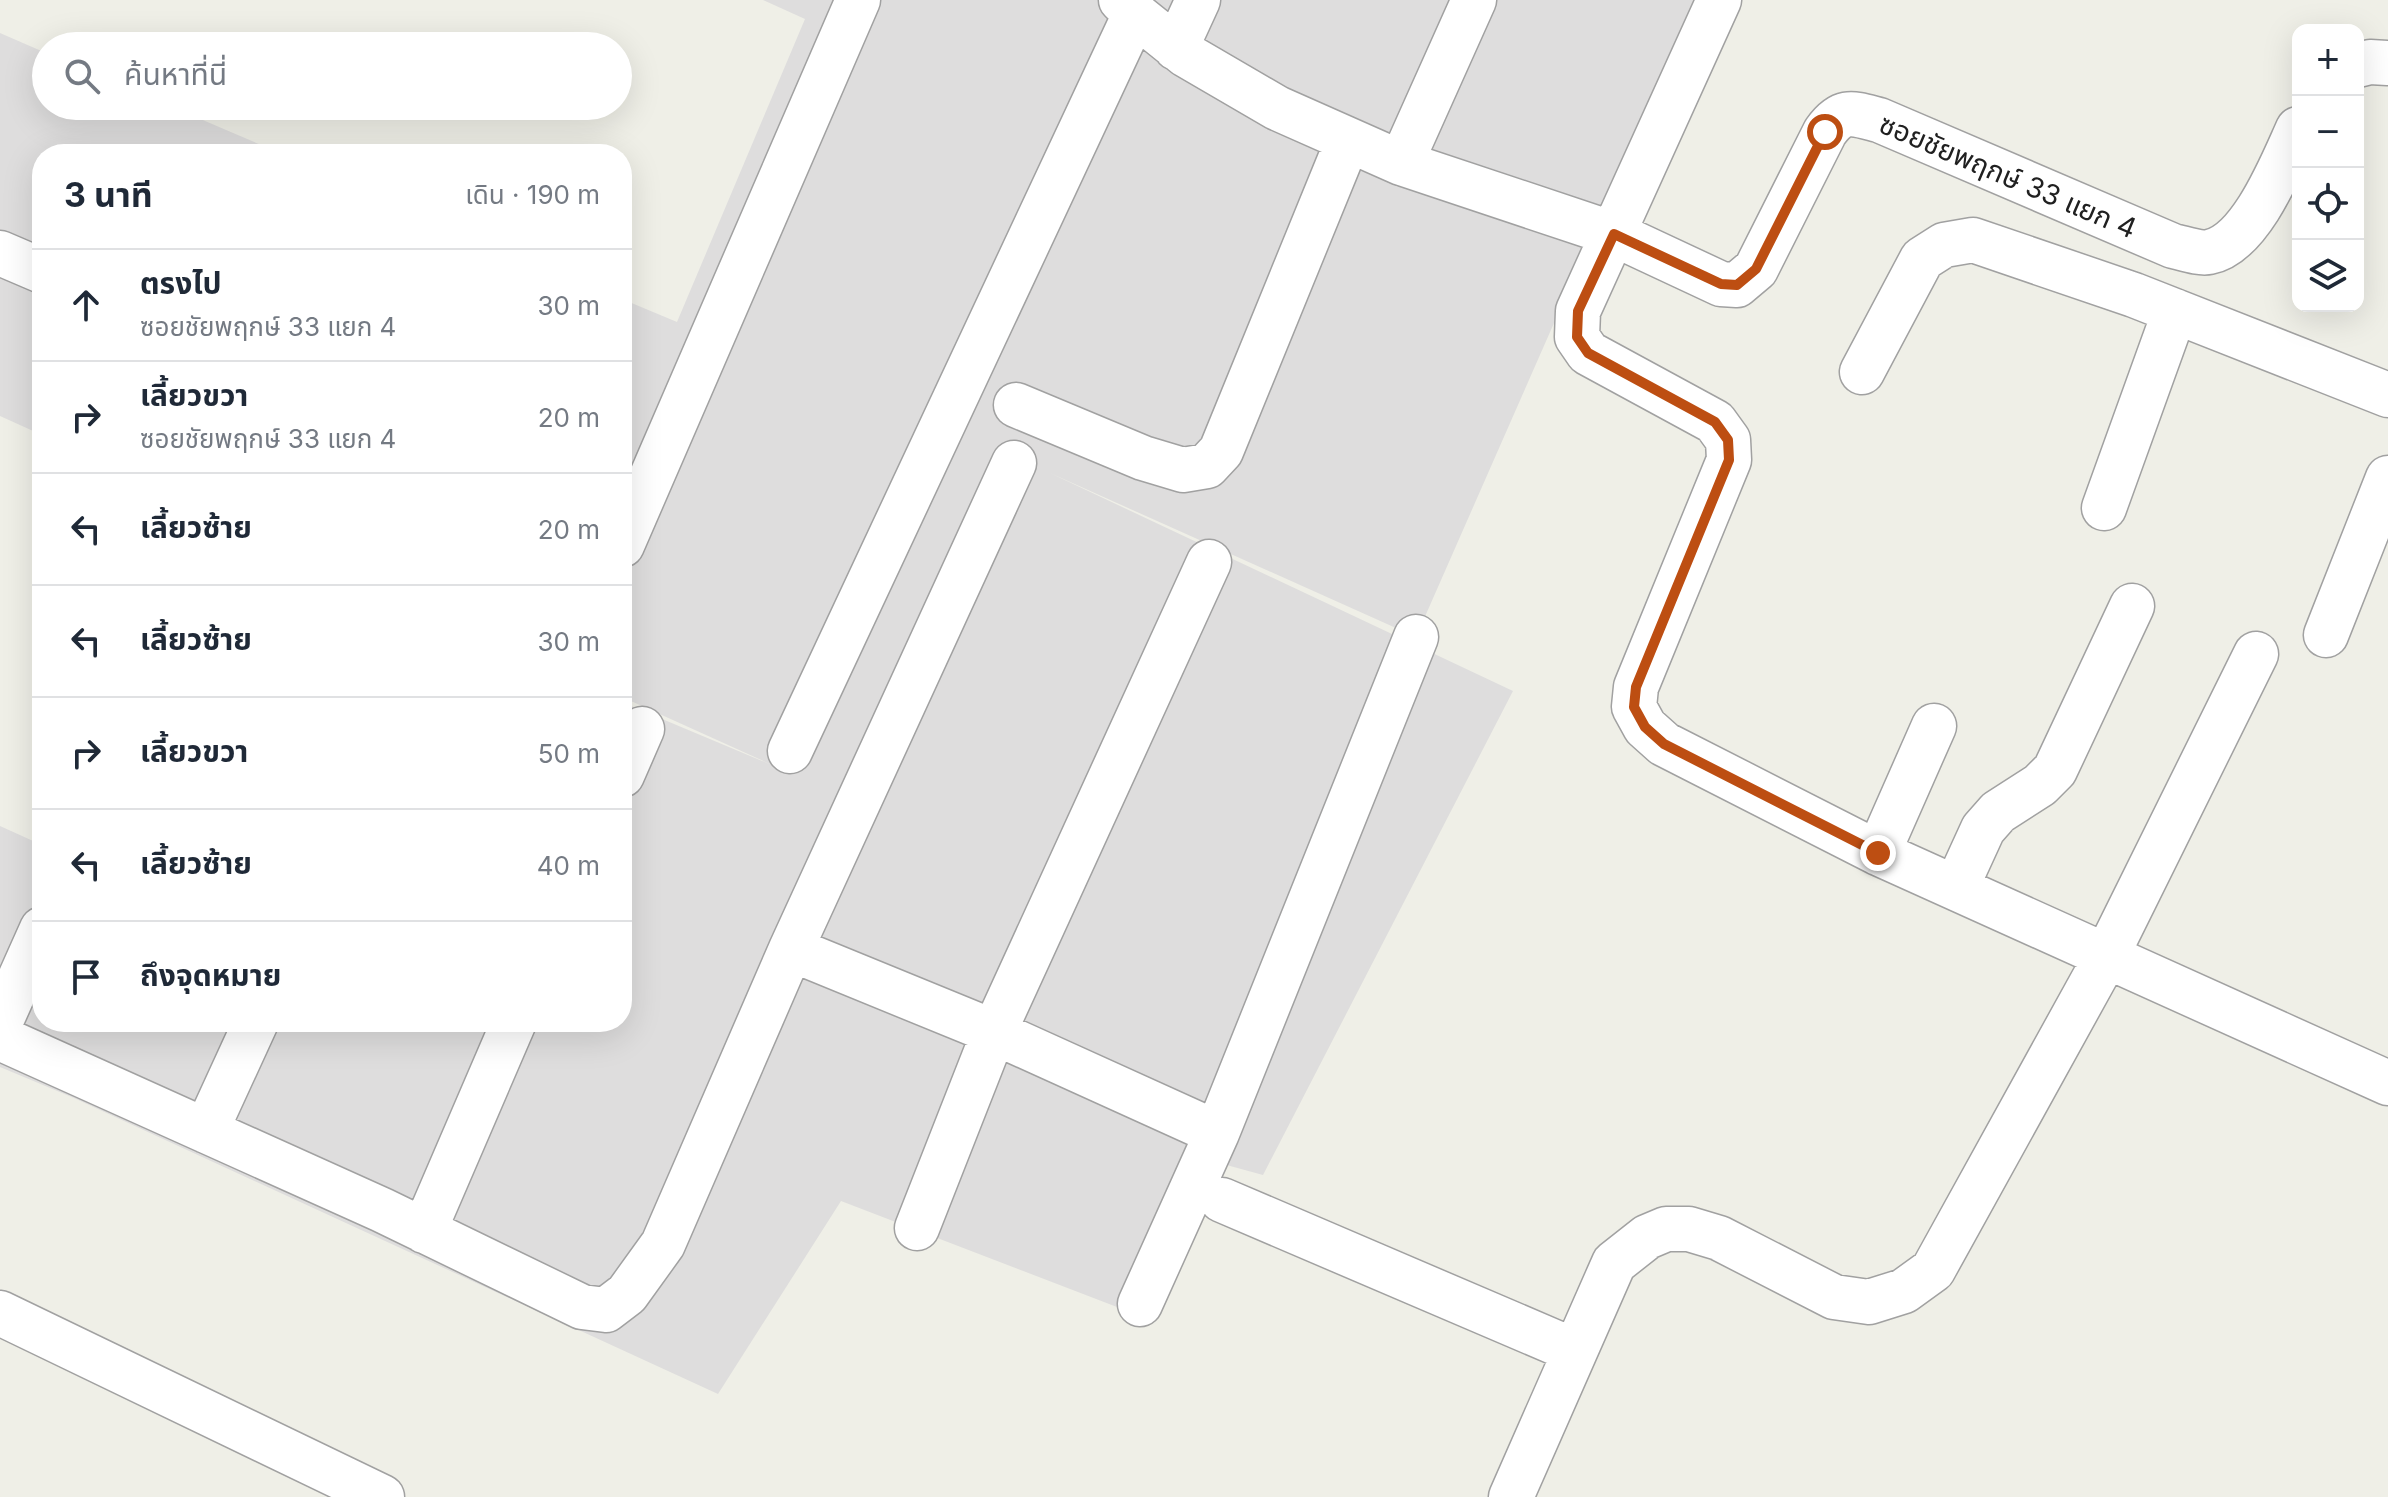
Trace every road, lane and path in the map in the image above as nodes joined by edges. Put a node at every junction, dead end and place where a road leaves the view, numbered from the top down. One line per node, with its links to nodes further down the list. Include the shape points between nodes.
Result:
1 (858, 0): 22 (street)
2 (1198, 0): 6 (street)
3 (1474, 0): 11 (street)
4 (1719, 0): 12 (street)
5 (1128, 7): 6 (street); 30 (street)
6 (1176, 48): 9 (street, via 1277,108)
7 (2388, 63): 8 (street)
8 (2364, 64)
9 (1348, 140): 11 (street); 18 (street, via 1221,451 1207,466 1183,470 1143,458)
10 (2292, 141): 12 (street, ซอยชัยพฤกษ์ 33 แยก 4, via 2260,208 2229,243 2209,252 2173,246 1852,113 1835,119 1825,132 1756,269 1737,285 1721,284)
11 (1401, 163): 12 (street)
12 (1614, 234): 32 (street, via 1578,311 1577,337 1588,353 1715,422 1728,440 1729,460 1636,687 1634,707 1645,727 1664,744)
13 (0, 253): 14 (street)
14 (32, 267)
15 (2175, 311): 16 (street, via 1973,240 1944,245 1922,259); 17 (street); 21 (street)
16 (1862, 372)
17 (2388, 395)
18 (1016, 405)
19 (1014, 463): 34 (street)
20 (2388, 478): 25 (street)
21 (2104, 508)
22 (632, 513)
23 (1209, 562): 40 (street)
24 (2132, 606): 33 (street, via 2055,770 1983,829)
25 (2326, 635)
26 (1416, 637): 44 (street)
27 (2256, 654): 36 (street)
28 (1934, 726): 32 (street)
29 (642, 729): 31 (street)
30 (790, 751)
31 (632, 752)
32 (1878, 853): 33 (street)
33 (1956, 888): 36 (street)
34 (791, 949): 40 (street); 47 (street, via 663,1244 627,1294 606,1310 582,1307)
35 (32, 951): 37 (street)
36 (2107, 955): 42 (street); 50 (street, via 1933,1270 1904,1291 1869,1302 1834,1297 1719,1238 1666,1229 1614,1263)
37 (0, 1023)
38 (251, 1032): 43 (street)
39 (510, 1032): 47 (street)
40 (994, 1032): 44 (street); 46 (street)
41 (0, 1038): 43 (street)
42 (2388, 1083)
43 (206, 1131): 47 (street)
44 (1217, 1133): 48 (street)
45 (1222, 1200): 50 (street)
46 (917, 1228)
47 (424, 1231)
48 (1140, 1304)
49 (0, 1313): 51 (street)
50 (1575, 1351): 52 (street)
51 (382, 1497)
52 (1511, 1497)

